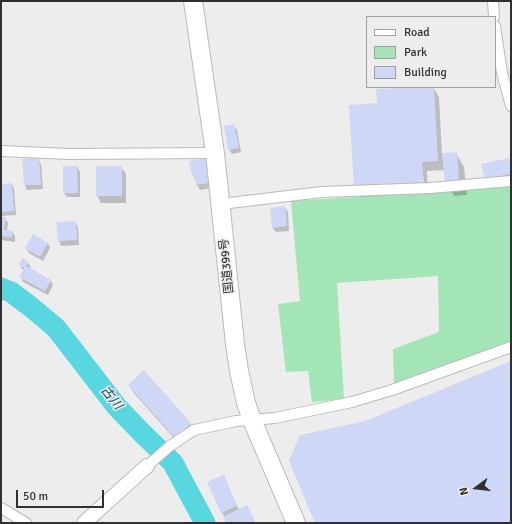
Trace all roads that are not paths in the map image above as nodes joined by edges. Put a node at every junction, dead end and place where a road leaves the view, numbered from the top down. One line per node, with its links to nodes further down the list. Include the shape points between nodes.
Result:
1 (193, 1): 7 (highway, 国道399号)
2 (492, 1): 3 (street)
3 (494, 16)
4 (496, 34): 5 (street, via 502,73)
5 (511, 106)
6 (1, 151): 7 (street, via 68,154)
7 (215, 153): 9 (highway, 国道399号)
8 (511, 181): 9 (street, via 430,188 322,192)
9 (221, 204): 11 (highway, 国道399号, via 235,344 246,403)
10 (511, 347): 11 (street, via 352,402 275,418)
11 (252, 420): 12 (street, via 194,430); 16 (highway, 国道399号)
12 (147, 466): 15 (street)
13 (1, 508): 14 (street)
14 (26, 523)
15 (84, 523)
16 (296, 523)

